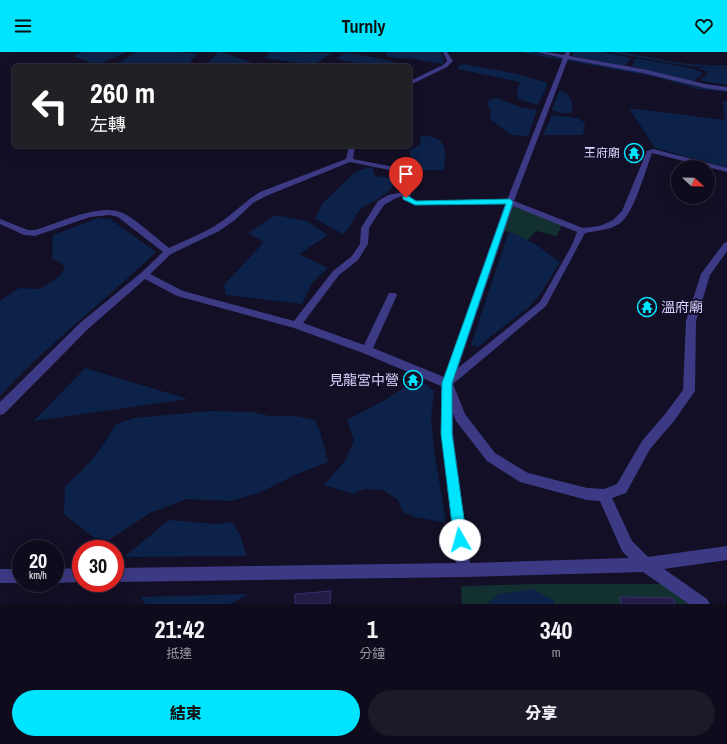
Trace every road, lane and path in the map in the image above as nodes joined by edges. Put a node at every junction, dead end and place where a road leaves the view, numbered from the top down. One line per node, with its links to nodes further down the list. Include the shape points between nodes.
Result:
1 (444, 52): 4 (street, via 450,61 445,66)
2 (538, 52): 3 (street)
3 (567, 55): 5 (street); 10 (street)
4 (412, 82)
5 (727, 89)
6 (352, 148): 7 (street)
7 (349, 160): 9 (street, via 411,173); 14 (street, via 263,194 250,201 216,229)
8 (727, 170): 12 (street, via 649,152 626,212 616,222 602,228)
9 (406, 193): 10 (street, via 406,198 415,203); 17 (street, via 390,197 381,203 364,228 364,244 355,258 336,273)
10 (510, 202): 12 (street); 19 (street)
11 (0, 221): 14 (street, via 27,233 35,233 86,216 112,213 120,215)
12 (582, 231): 19 (street, via 543,304)
13 (727, 245): 21 (street, via 706,274 691,321 689,391 646,444 621,490)
14 (168, 252): 15 (street)
15 (144, 275): 17 (street, via 180,294); 20 (street, via 84,326)
16 (392, 295): 18 (street)
17 (296, 325): 18 (street)
18 (367, 350): 19 (street)
19 (447, 383): 21 (street, via 460,417 491,457 525,478 587,494); 24 (street, via 447,434)
20 (0, 410)
21 (604, 495): 23 (street, via 627,546)
22 (727, 553): 23 (street)
23 (645, 565): 24 (street); 28 (street)
24 (464, 570): 25 (street)
25 (124, 575)
26 (0, 576): 27 (street)
27 (12, 576)
28 (702, 604)

